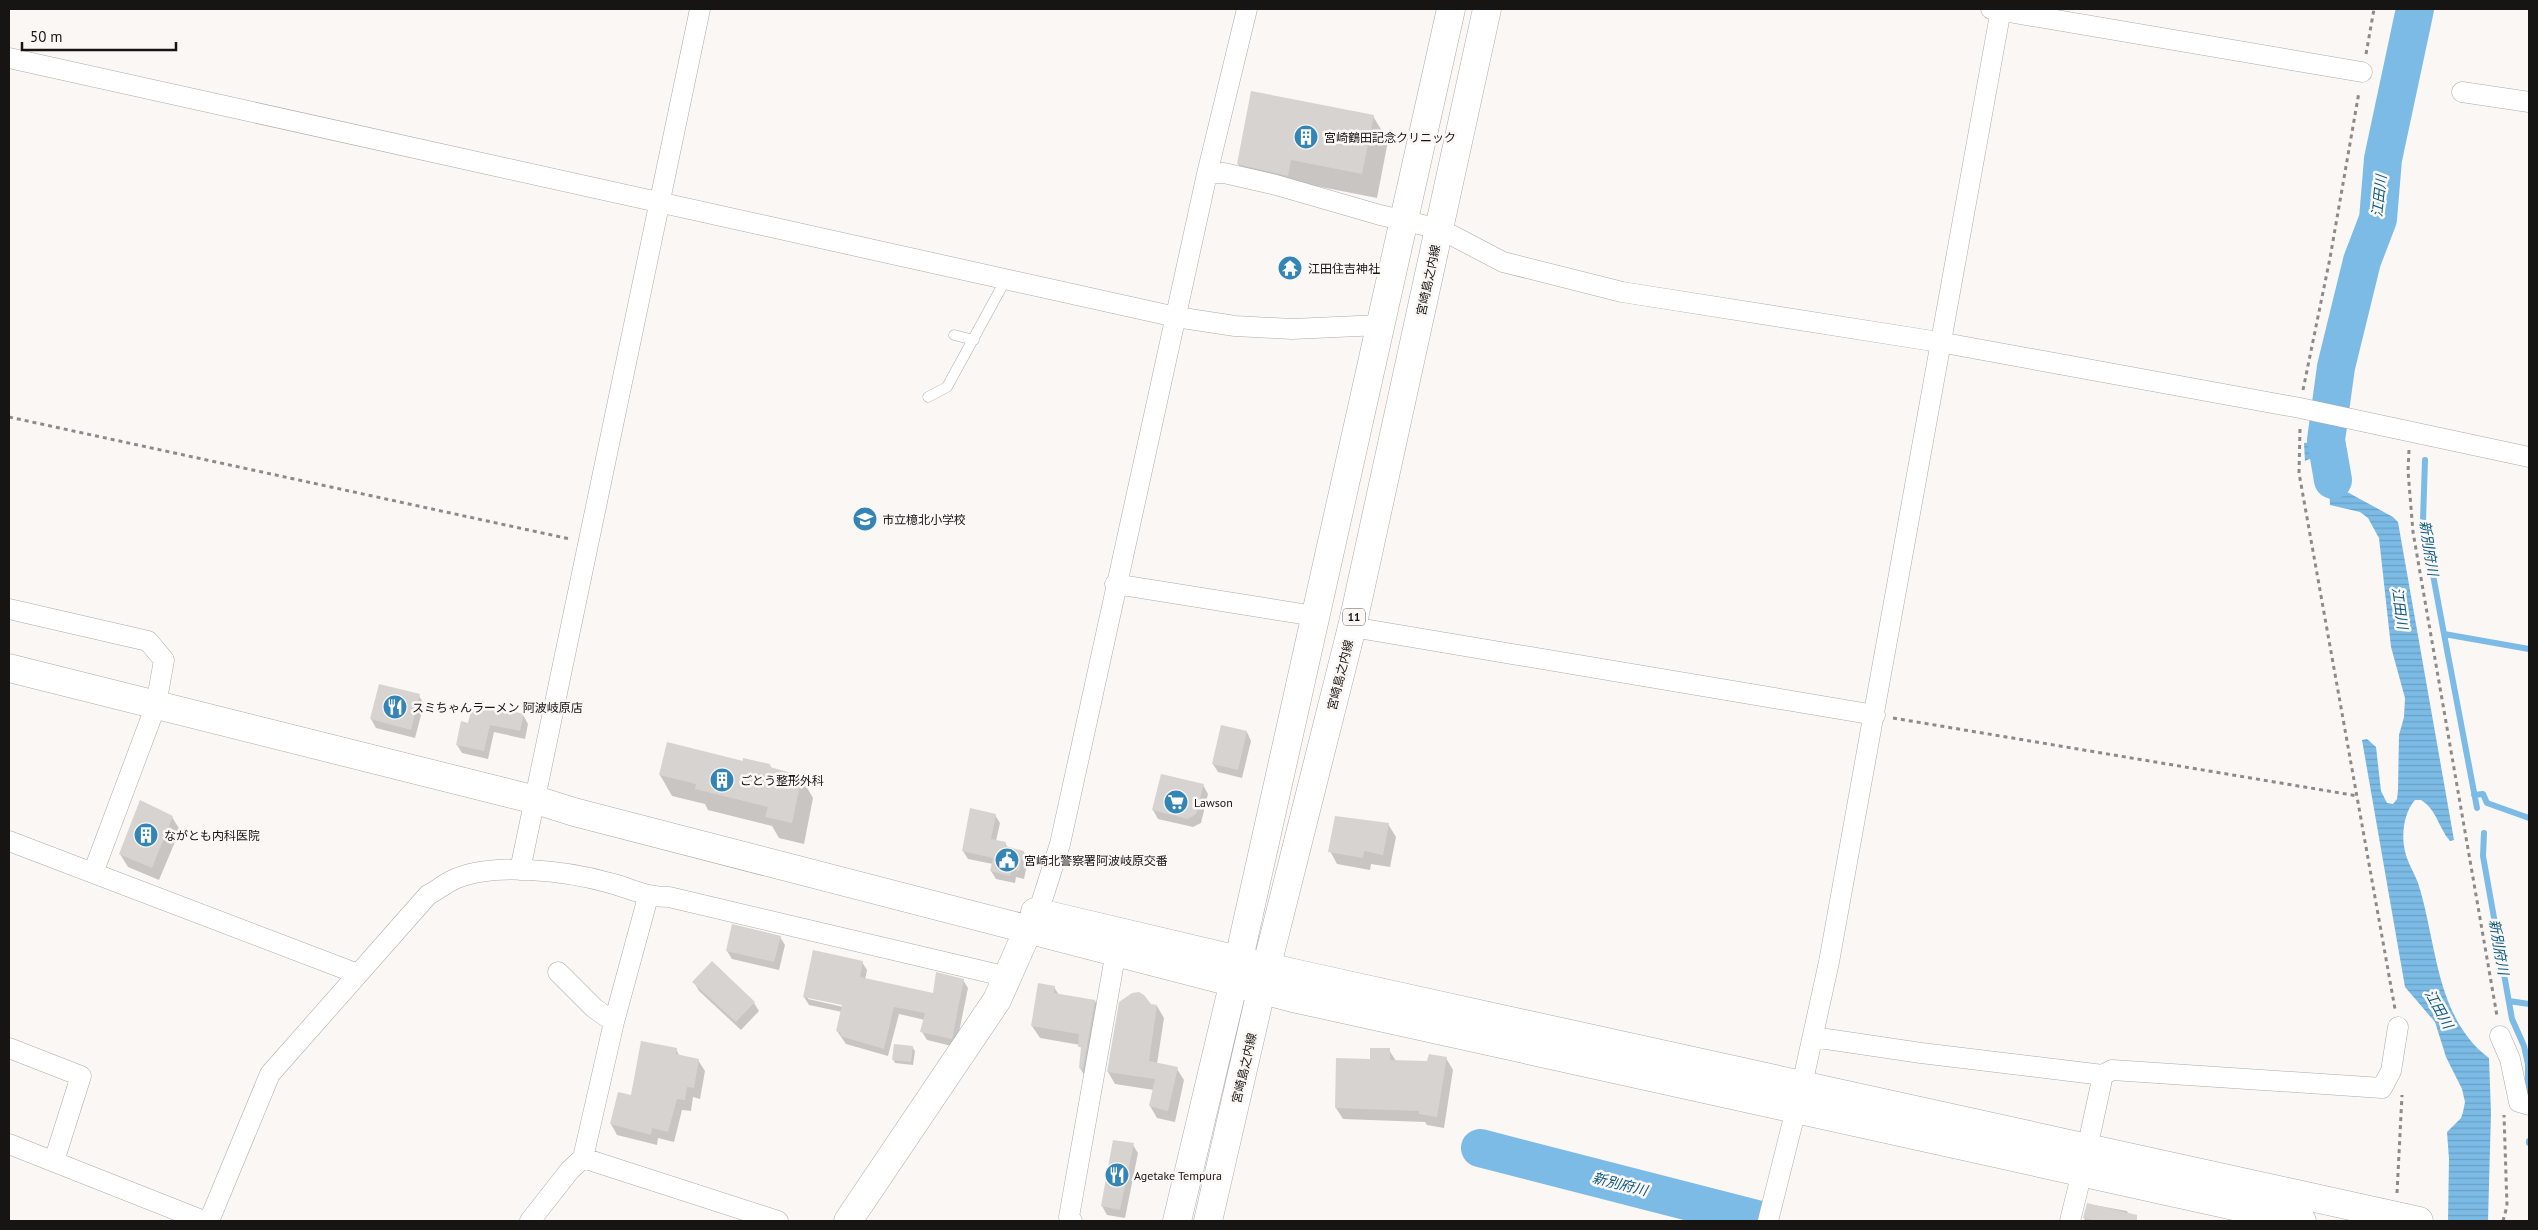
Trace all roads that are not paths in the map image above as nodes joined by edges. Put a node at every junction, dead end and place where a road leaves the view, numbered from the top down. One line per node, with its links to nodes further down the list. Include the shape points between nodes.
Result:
1 (700, 9): 11 (street)
2 (1247, 9): 10 (street)
3 (1452, 9): 12 (street)
4 (1487, 9): 13 (street, 宮崎島之内線 / 11)
5 (1998, 9): 7 (street); 19 (street)
6 (9, 58): 11 (street)
7 (2362, 72)
8 (2462, 92): 9 (street)
9 (2529, 102)
10 (1207, 174): 12 (street, via 1224,173 1250,179); 15 (street)
11 (659, 201): 14 (street); 29 (street)
12 (1405, 220): 13 (street); 16 (street)
13 (1440, 229): 19 (street, via 1503,262 1622,292); 25 (street, 宮崎島之内線 / 11)
14 (1006, 279): 15 (street); 18 (lane)
15 (1176, 317): 16 (street, via 1235,326 1292,329); 22 (street)
16 (1381, 324): 24 (street)
17 (954, 335): 18 (lane)
18 (974, 340): 20 (lane, via 947,387)
19 (1939, 342): 21 (street, via 2307,410); 28 (street)
20 (928, 397)
21 (2529, 457)
22 (1116, 584): 24 (street); 34 (street, via 1060,844)
23 (9, 609): 27 (street, via 148,641 164,660)
24 (1315, 616): 36 (street)
25 (1352, 627): 28 (street); 40 (street, 宮崎島之内線 / 11)
26 (9, 668): 27 (street)
27 (156, 705): 29 (street); 32 (street)
28 (1874, 715): 44 (street)
29 (536, 800): 31 (street); 34 (street, via 574,812)
30 (9, 841): 32 (street)
31 (520, 870): 33 (street, via 581,876); 38 (street, via 483,872 451,881 428,895)
32 (92, 873): 38 (street)
33 (648, 897): 39 (street, via 669,897); 41 (street)
34 (1033, 921): 35 (street); 36 (street); 39 (street)
35 (1116, 952): 36 (street); 59 (street, via 1069,1217)
36 (1236, 970): 40 (street); 60 (street)
37 (558, 972): 41 (street, via 594,1008)
38 (358, 974): 55 (street, via 270,1074)
39 (1008, 977): 58 (street, via 997,1000)
40 (1265, 977): 47 (street); 61 (street, 宮崎島之内線 / 11)
41 (614, 1022): 50 (street)
42 (2398, 1027): 46 (street, via 2390,1071 2382,1088 2112,1070)
43 (2500, 1036): 48 (street, via 2510,1059 2519,1102)
44 (1813, 1037): 46 (street, via 1921,1054); 47 (street)
45 (9, 1048): 51 (street, via 81,1076)
46 (2103, 1075): 52 (street)
47 (1799, 1097): 52 (street); 62 (street)
48 (2529, 1105)
49 (9, 1144): 51 (street)
50 (582, 1158): 56 (street); 57 (street)
51 (54, 1161): 54 (street)
52 (2084, 1161): 53 (street); 63 (street); 64 (street)
53 (2410, 1219)
54 (204, 1221)
55 (210, 1221)
56 (530, 1221)
57 (778, 1221)
58 (848, 1221)
59 (1072, 1221)
60 (1178, 1221)
61 (1208, 1221)
62 (1768, 1221)
63 (2070, 1221)
64 (2302, 1221)

